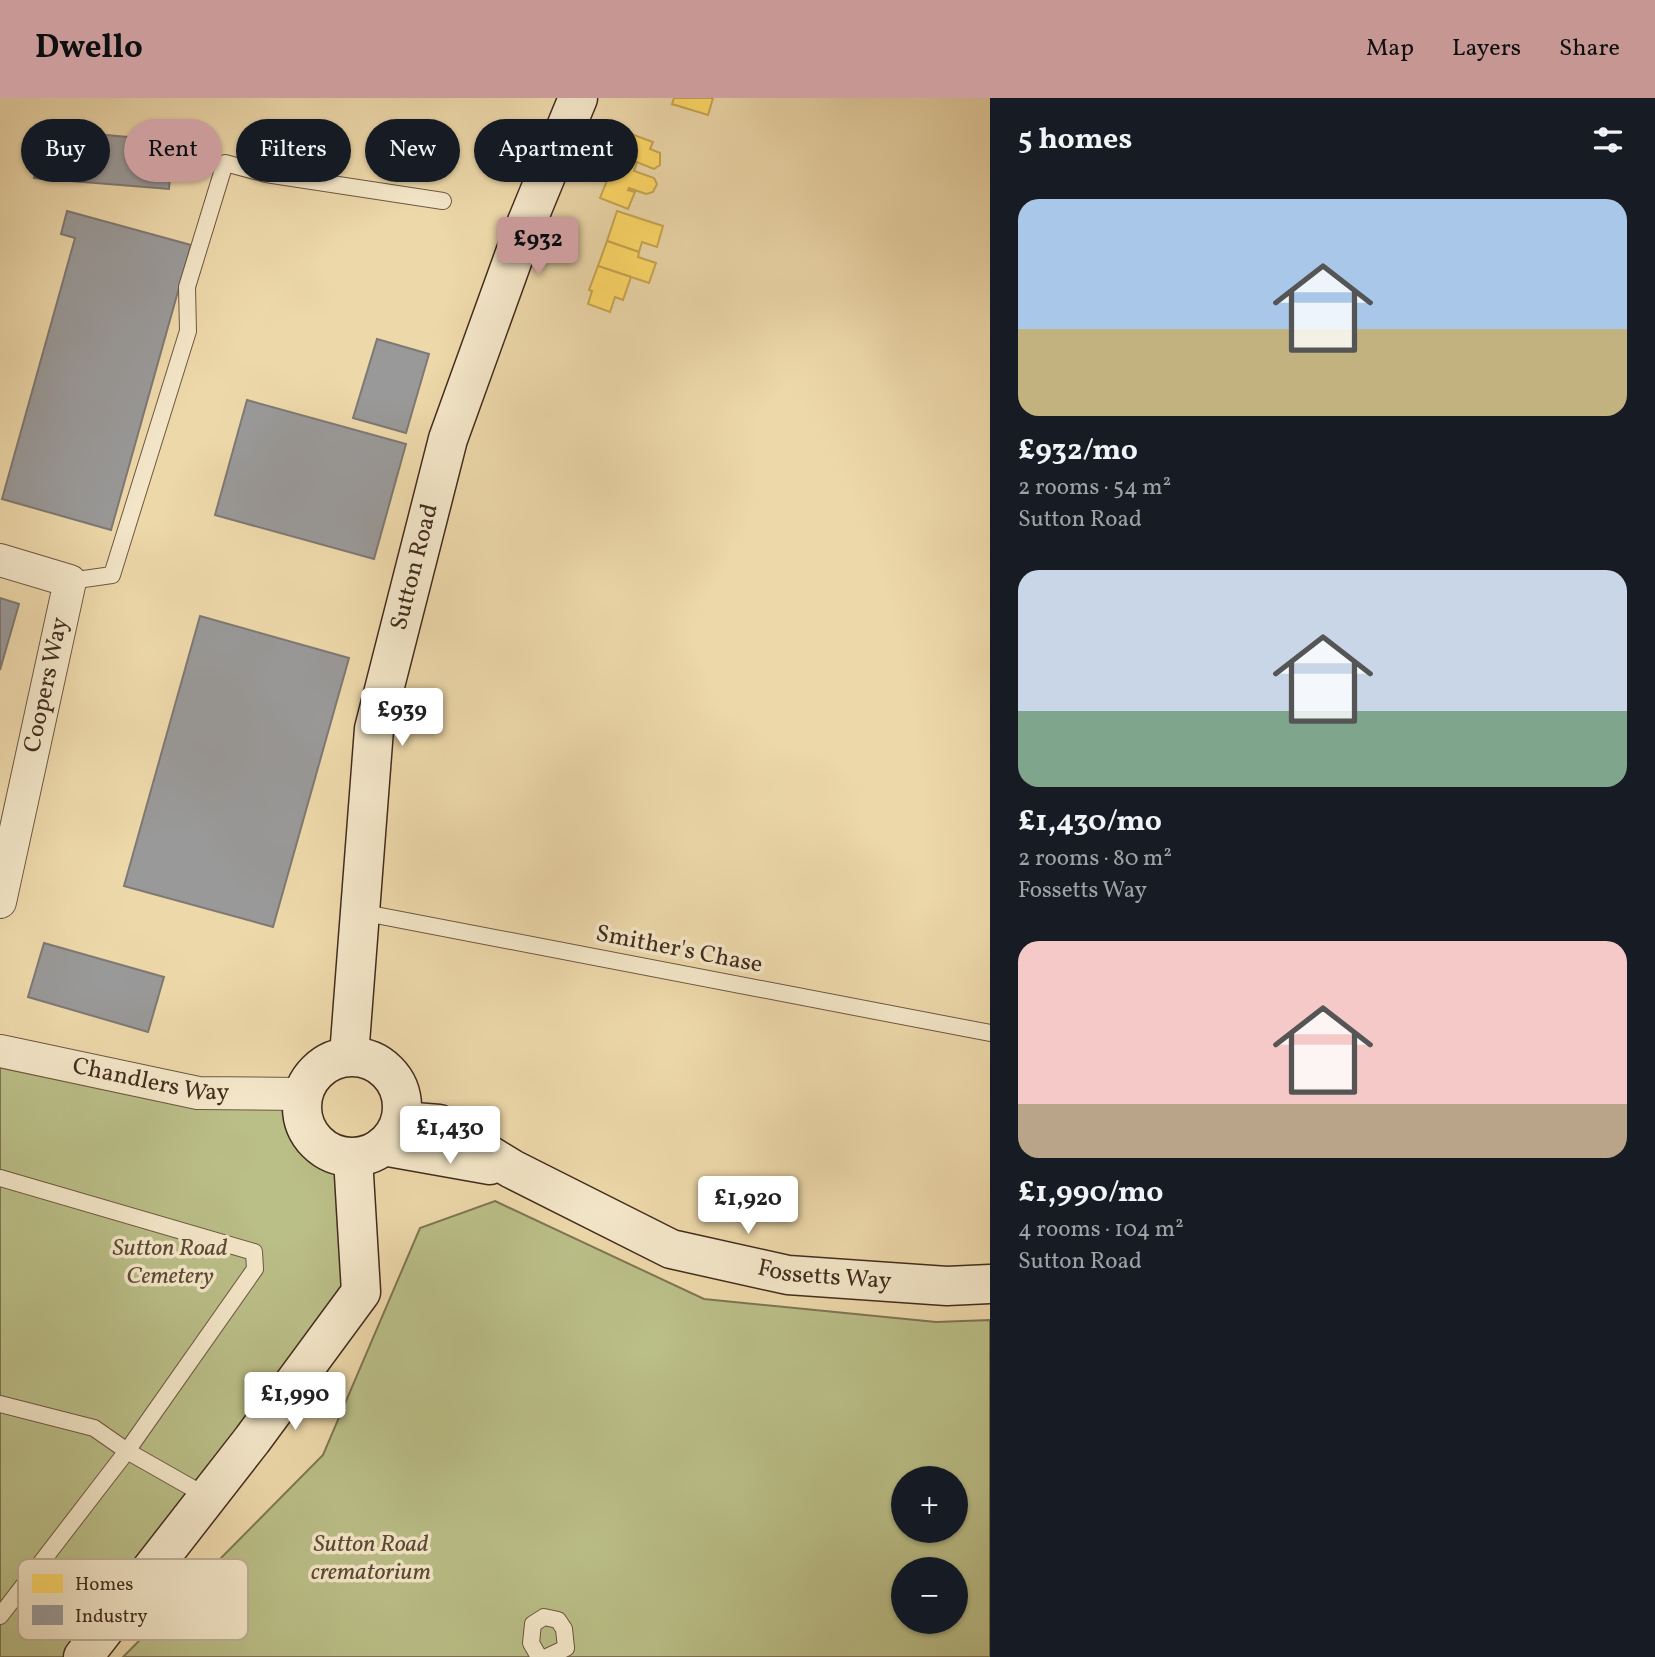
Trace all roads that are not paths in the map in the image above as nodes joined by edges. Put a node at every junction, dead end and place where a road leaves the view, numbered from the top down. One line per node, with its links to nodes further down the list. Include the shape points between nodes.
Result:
1 (578, 98): 6 (street, Sutton Road, via 522,234 448,439 374,729)
2 (443, 201): 4 (lane, via 266,174 225,163 187,287 188,331 112,575)
3 (0, 560): 4 (street)
4 (70, 581): 5 (street, Coopers Way)
5 (0, 902)
6 (360, 912): 7 (lane, Smither's Chase); 9 (street, Sutton Road)
7 (990, 1033)
8 (0, 1051): 10 (street, Chandlers Way, via 198,1093)
9 (349, 1056): 10 (street, via 315,1071); 11 (street, via 382,1066 400,1091)
10 (302, 1094): 11 (street, via 304,1126 324,1150)
11 (379, 1141): 13 (street, Fossetts Way, via 439,1124 512,1169 671,1249 788,1275 947,1286); 16 (street, via 361,1292)
12 (0, 1178): 15 (lane, via 254,1252 255,1269)
13 (990, 1284)
14 (0, 1404): 15 (lane, via 94,1428)
15 (127, 1451): 16 (lane); 17 (lane)
16 (208, 1497): 18 (street)
17 (44, 1559)
18 (160, 1559)
19 (18, 1593): 20 (lane)
20 (0, 1616)
21 (96, 1640): 22 (street)
22 (83, 1657)
23 (539, 1657): 24 (lane, via 531,1643 533,1623 544,1617 558,1620 566,1648)
24 (547, 1657)

